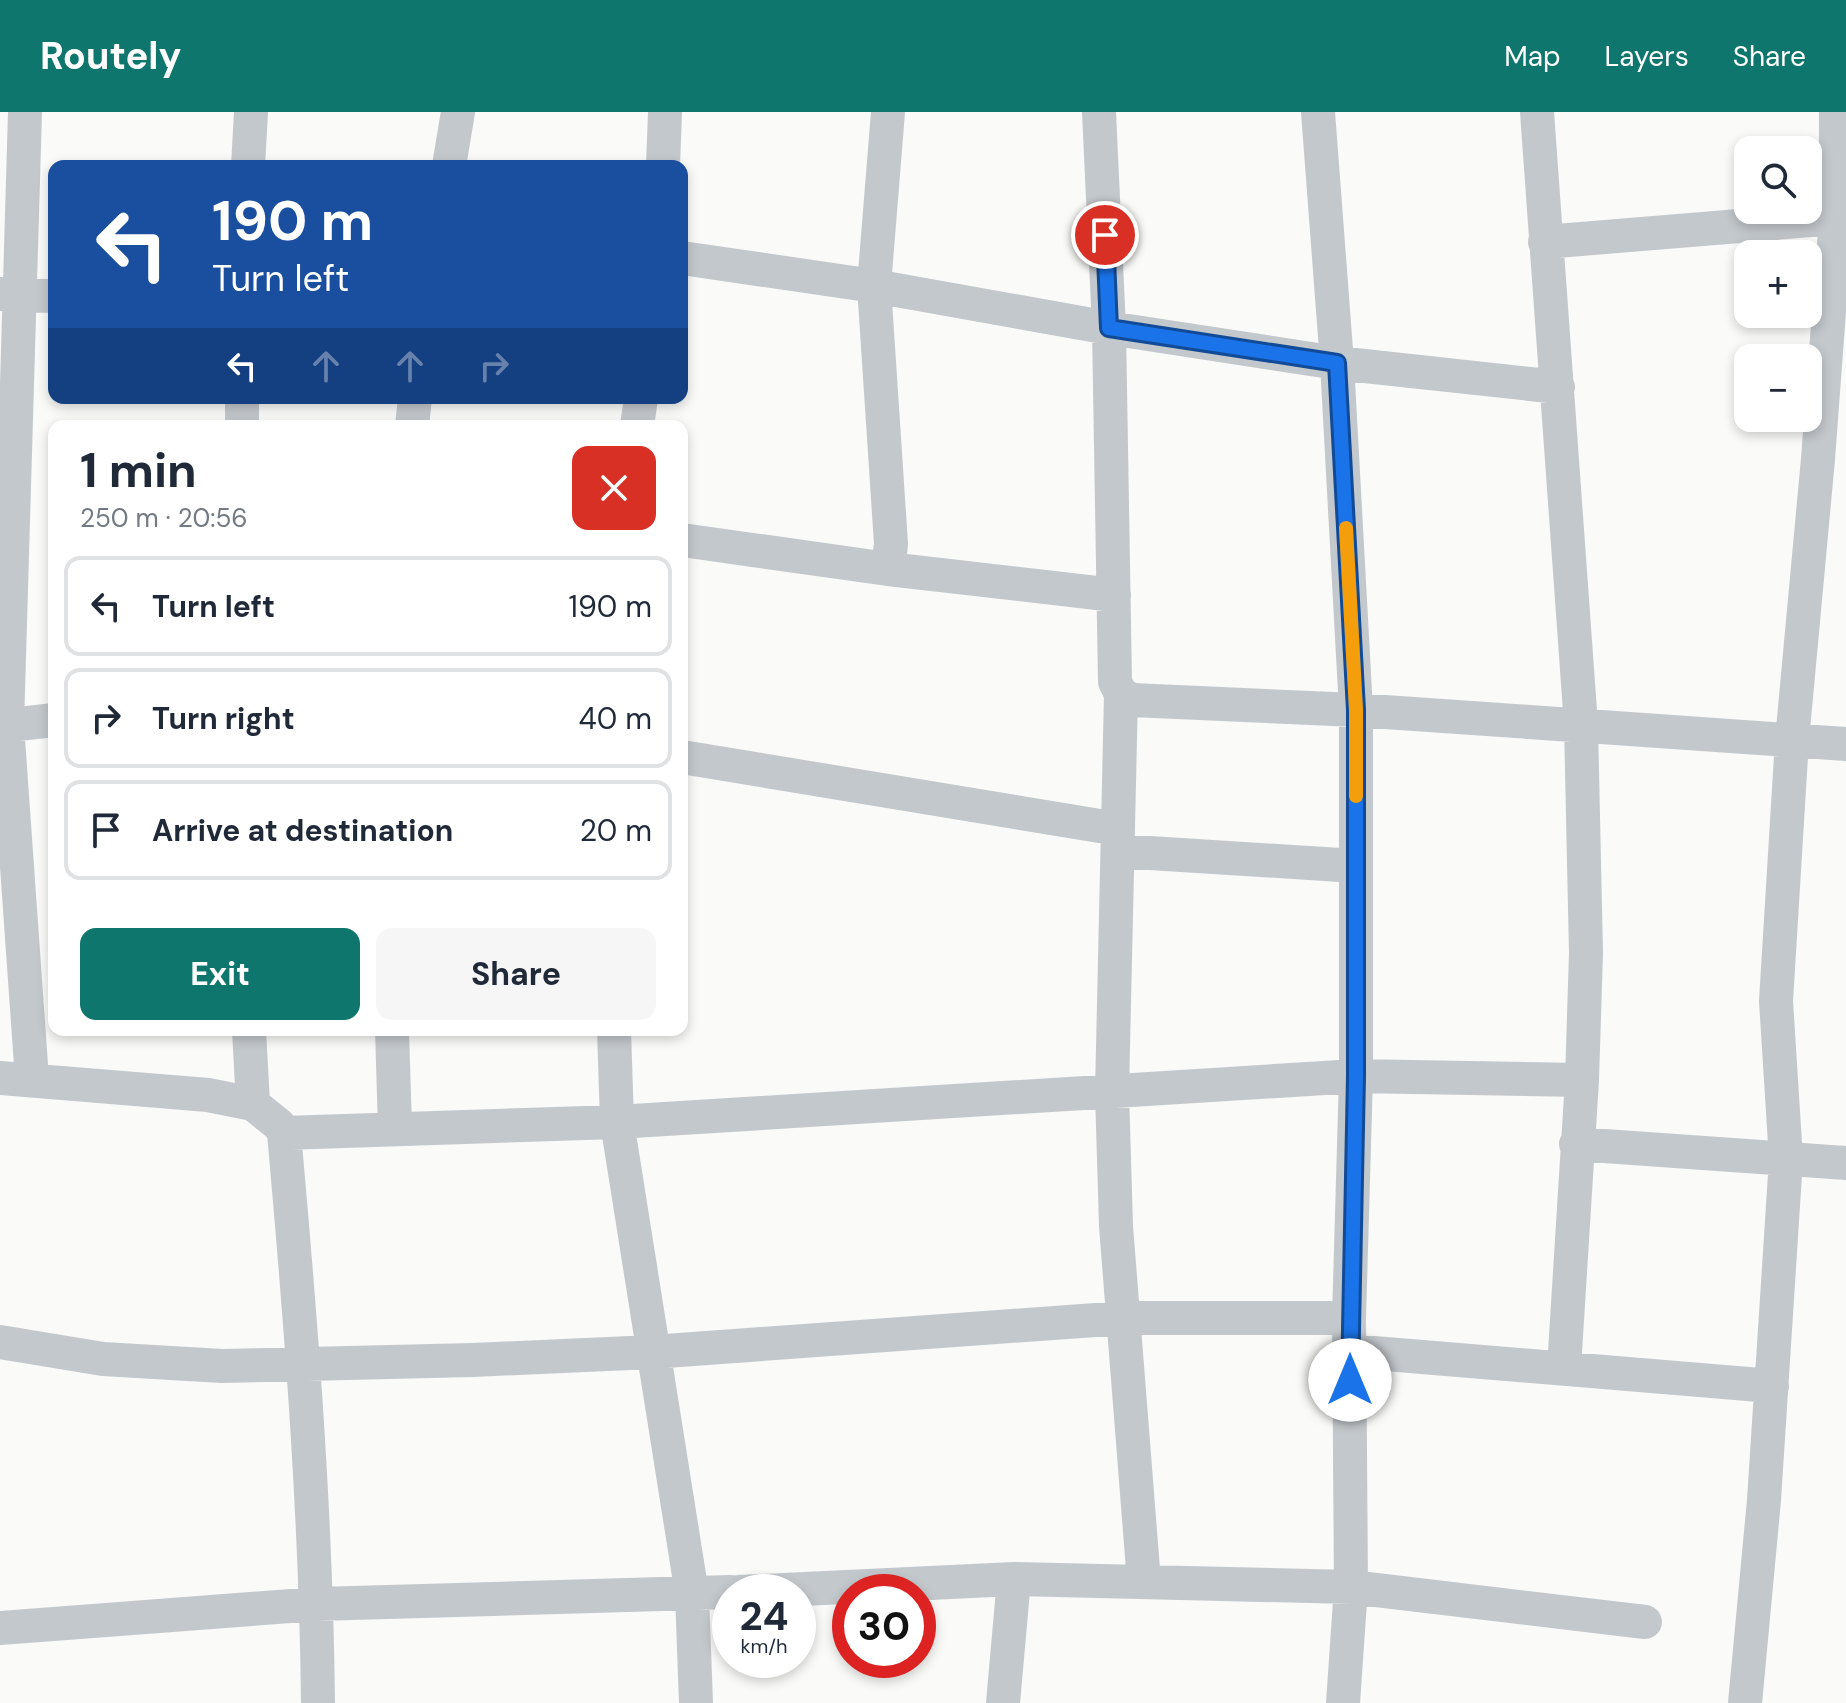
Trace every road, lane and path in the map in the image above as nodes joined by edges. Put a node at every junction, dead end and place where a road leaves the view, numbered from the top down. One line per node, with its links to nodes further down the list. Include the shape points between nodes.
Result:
1 (25, 112): 17 (street)
2 (251, 112): 10 (street)
3 (458, 112): 11 (street)
4 (665, 112): 12 (street)
5 (888, 112): 16 (street)
6 (1099, 112): 19 (street)
7 (1318, 112): 20 (street)
8 (1537, 112): 14 (street)
9 (1836, 112): 13 (street)
10 (248, 160)
11 (450, 160)
12 (663, 160)
13 (1836, 218): 14 (street); 30 (street)
14 (1545, 242): 21 (street)
15 (688, 259): 16 (street)
16 (874, 286): 19 (street); 23 (street, via 891,544)
17 (9, 294): 18 (street); 28 (street)
18 (48, 296)
19 (1109, 328): 20 (street); 24 (street)
20 (1337, 363): 21 (street); 26 (street)
21 (1558, 387): 29 (street)
22 (688, 541): 23 (street)
23 (888, 569): 24 (street)
24 (1114, 595): 25 (street, via 1115,682)
25 (1121, 694): 26 (street, via 1132,700); 33 (street)
26 (1356, 710): 29 (street); 34 (street)
27 (48, 721): 28 (street)
28 (4, 725): 39 (street)
29 (1581, 725): 30 (street); 40 (street, via 1586,953)
30 (1792, 740): 31 (street); 47 (street, via 1776,1001)
31 (1846, 744)
32 (688, 758): 33 (street)
33 (1118, 840): 34 (street); 41 (street)
34 (1356, 866): 38 (street)
35 (249, 1036): 42 (street)
36 (392, 1036): 44 (street)
37 (614, 1036): 43 (street)
38 (1356, 1076): 40 (street); 41 (street); 50 (street)
39 (16, 1078): 42 (street, via 208,1095)
40 (1582, 1080): 46 (street)
41 (1112, 1092): 43 (street); 49 (street)
42 (253, 1104): 45 (street)
43 (617, 1122): 44 (street); 52 (street)
44 (395, 1129): 45 (street)
45 (284, 1133): 53 (street)
46 (1576, 1144): 47 (street); 54 (street)
47 (1786, 1159): 48 (street); 55 (street)
48 (1846, 1163)
49 (1123, 1318): 50 (street); 52 (street); 57 (street)
50 (1350, 1334): 54 (street); 58 (street)
51 (0, 1342): 53 (street, via 141,1362)
52 (652, 1352): 53 (street); 61 (street)
53 (304, 1362): 62 (street)
54 (1564, 1368): 55 (street)
55 (1772, 1386): 69 (street)
56 (1014, 1579): 57 (street); 59 (street); 67 (street)
57 (1144, 1582): 58 (street)
58 (1351, 1587): 63 (street); 68 (street)
59 (816, 1588)
60 (712, 1593): 61 (street)
61 (692, 1594): 62 (street); 66 (street)
62 (317, 1604): 64 (street); 65 (street)
63 (1645, 1622)
64 (0, 1628)
65 (318, 1703)
66 (696, 1703)
67 (1003, 1703)
68 (1343, 1703)
69 (1745, 1703)

